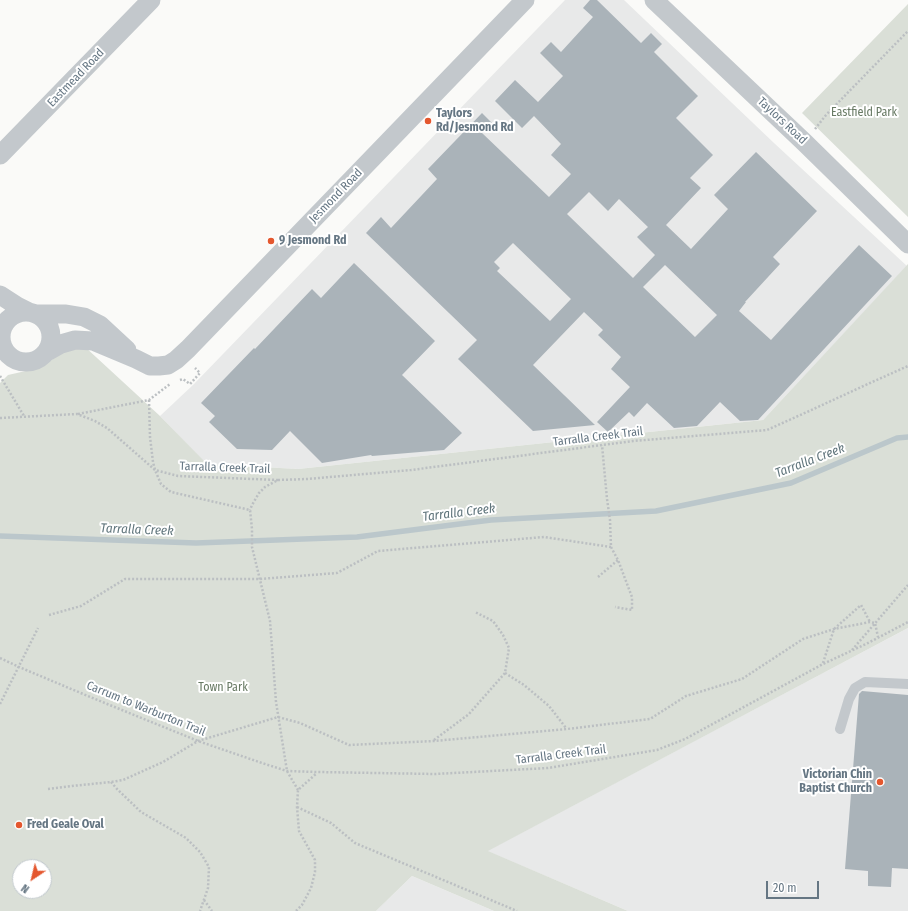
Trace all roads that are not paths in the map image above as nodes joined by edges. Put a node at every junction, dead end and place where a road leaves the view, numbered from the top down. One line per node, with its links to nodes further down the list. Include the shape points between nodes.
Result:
1 (151, 0): 4 (street, Eastmead Road)
2 (526, 0): 10 (street, Jesmond Road, via 181,356 168,365 158,366 150,366)
3 (654, 0): 5 (street, Taylors Road)
4 (0, 155)
5 (908, 244)
6 (0, 295): 7 (street)
7 (33, 313): 8 (street, via 15,314); 9 (street, via 43,318 50,331 51,339); 10 (street, Jesmond Road, via 84,317 100,325)
8 (1, 330): 11 (street, via 1,342 5,350 10,356)
9 (45, 353): 10 (street, Jesmond Road, via 75,340 93,341); 11 (street, via 40,358)
10 (136, 359)
11 (27, 362): 12 (street)
12 (0, 368)
13 (908, 684): 14 (lane, via 866,682 855,688 848,699)
14 (840, 729)

